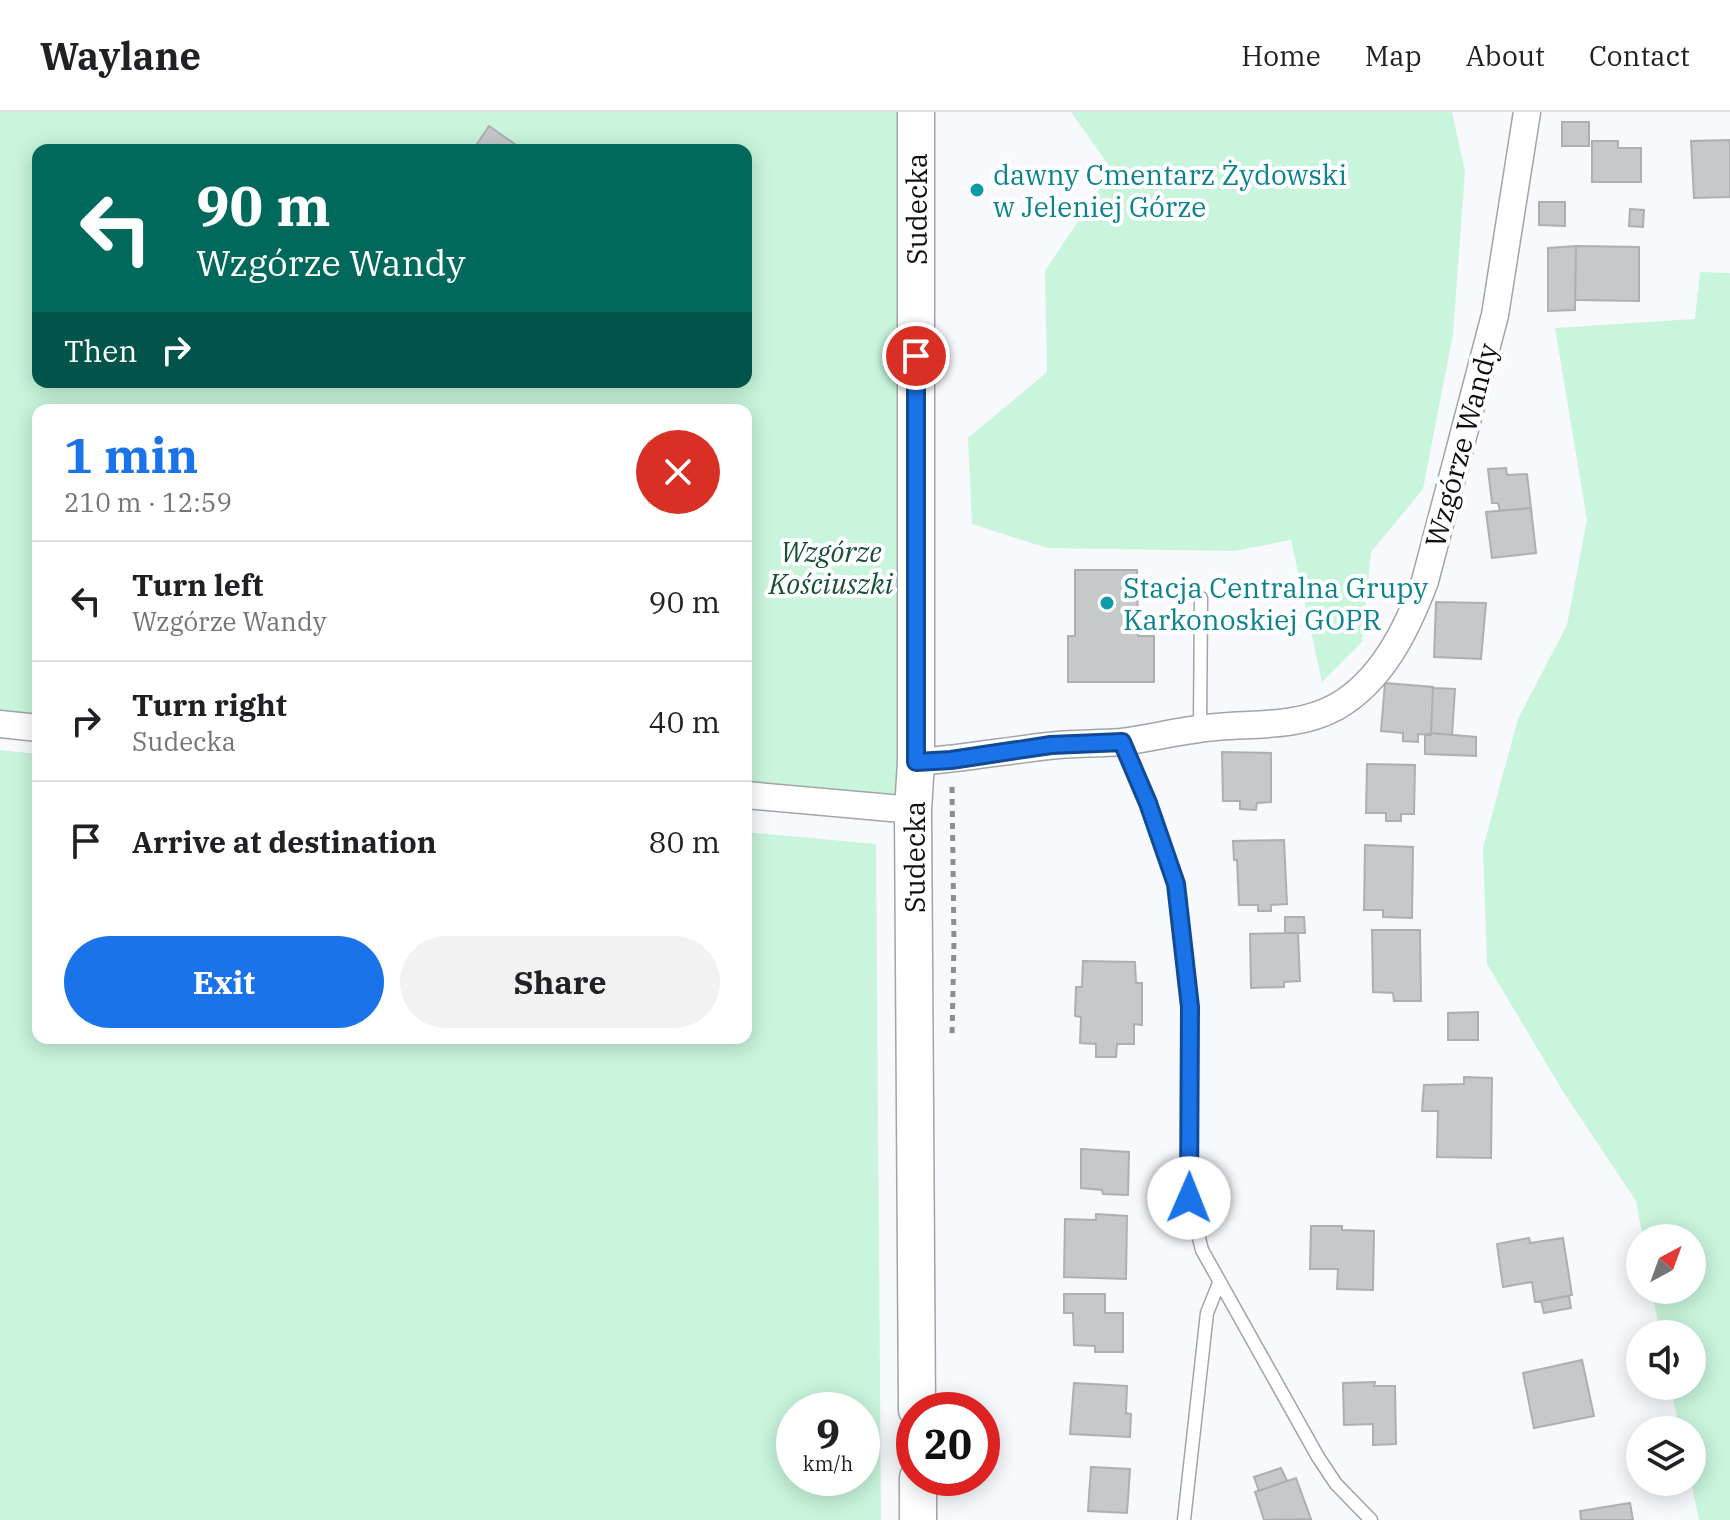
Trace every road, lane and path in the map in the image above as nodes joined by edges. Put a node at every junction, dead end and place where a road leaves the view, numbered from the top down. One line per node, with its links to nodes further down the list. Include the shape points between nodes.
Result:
1 (916, 112): 8 (street, Sudecka)
2 (1527, 112): 6 (street, Wzgórze Wandy, via 1495,315 1412,616 1365,686 1334,708 1292,723)
3 (1201, 598): 6 (lane)
4 (0, 724): 5 (street)
5 (32, 727)
6 (1200, 728): 7 (street, Wzgórze Wandy)
7 (1122, 742): 8 (street, Wzgórze Wandy); 11 (lane, via 1176,884 1190,1007 1189,1198 1202,1250)
8 (916, 762): 10 (street, Sudecka)
9 (752, 796): 10 (street)
10 (913, 810): 12 (street, Sudecka)
11 (1219, 1283): 15 (lane, via 1207,1313); 16 (lane, via 1318,1457)
12 (917, 1392)
13 (918, 1496): 14 (street)
14 (918, 1520)
15 (1184, 1520)
16 (1371, 1520)

